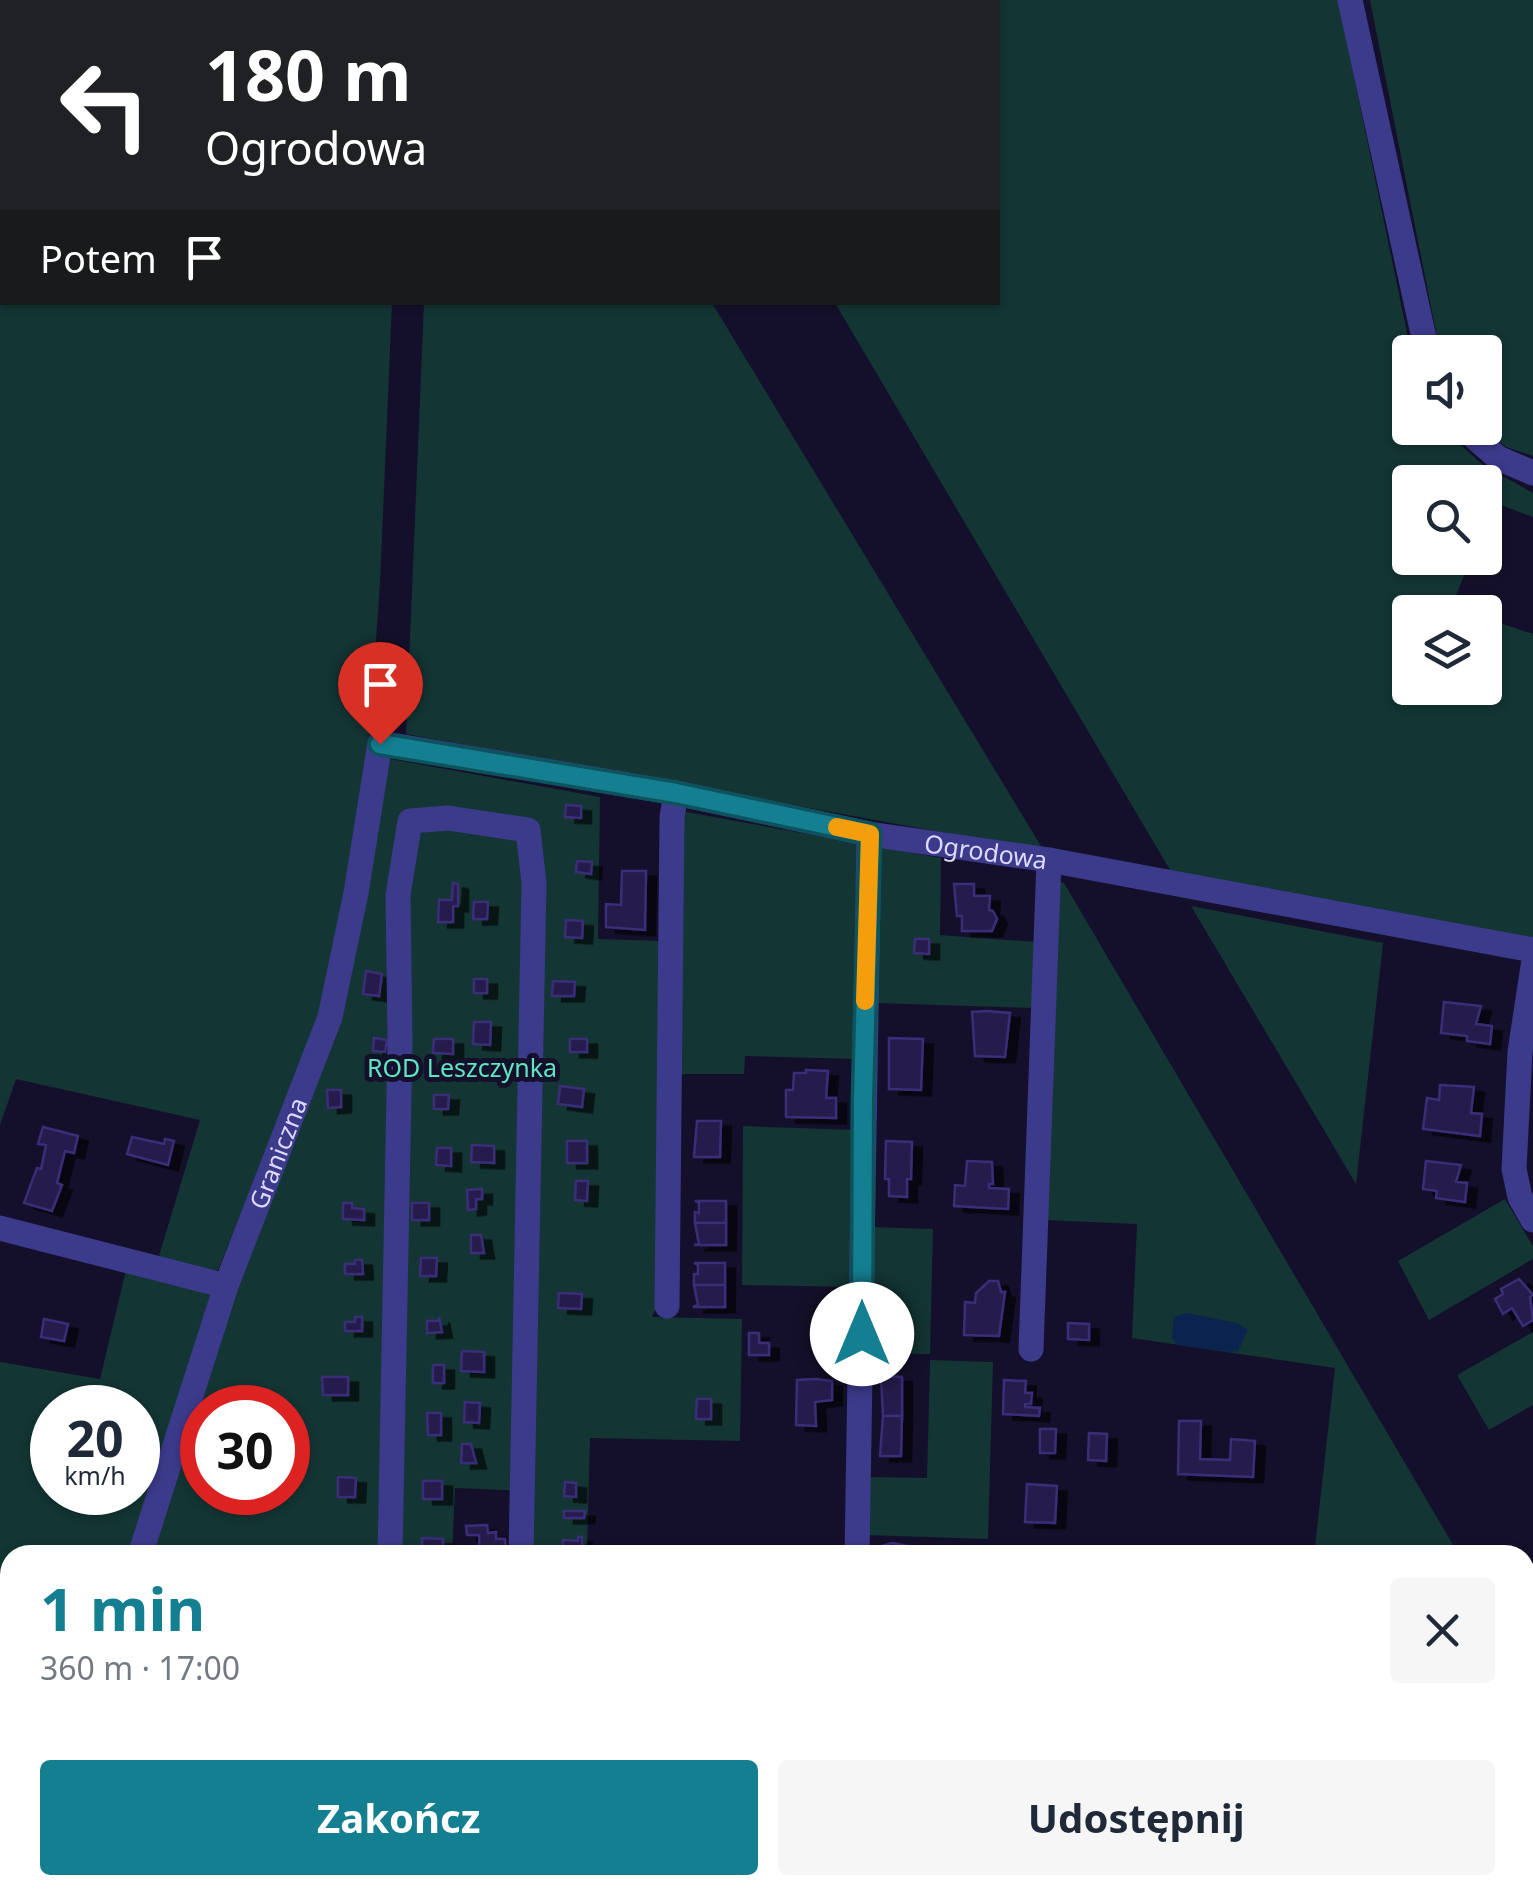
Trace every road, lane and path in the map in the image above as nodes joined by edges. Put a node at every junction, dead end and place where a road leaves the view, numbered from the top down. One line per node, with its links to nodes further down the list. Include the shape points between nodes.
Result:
1 (1350, 0): 2 (street)
2 (1423, 335)
3 (1483, 445): 4 (street)
4 (1533, 473)
5 (380, 744): 6 (street, Ogrodowa); 13 (street, Graniczna, via 330,1017)
6 (676, 793): 7 (street, Ogrodowa); 14 (street)
7 (870, 834): 8 (street, Ogrodowa); 19 (street)
8 (1049, 860): 9 (street, Ogrodowa); 15 (street)
9 (1533, 950)
10 (1533, 966): 11 (street, via 1514,1155 1516,1185)
11 (1533, 1220)
12 (0, 1228): 13 (street)
13 (226, 1286): 16 (street, Graniczna)
14 (667, 1306)
15 (1031, 1349)
16 (143, 1545)
17 (390, 1545): 18 (street, via 398,895 410,821 448,818 528,830 534,883)
18 (521, 1545)
19 (857, 1545)

